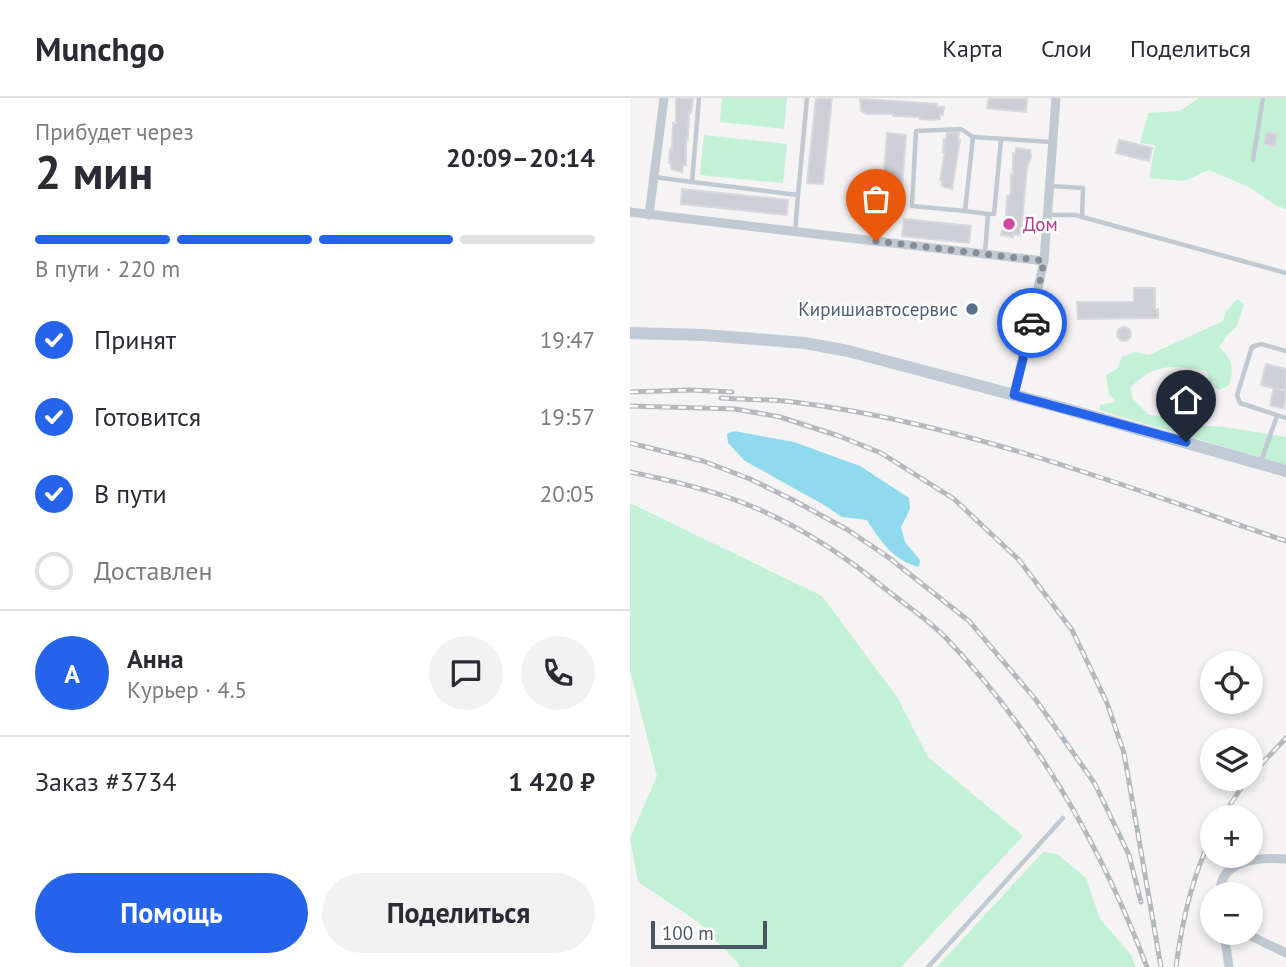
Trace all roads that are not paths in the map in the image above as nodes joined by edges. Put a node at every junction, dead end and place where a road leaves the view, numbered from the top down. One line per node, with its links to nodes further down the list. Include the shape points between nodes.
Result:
1 (664, 98): 10 (street)
2 (699, 98): 11 (lane)
3 (807, 98): 13 (lane)
4 (1056, 98): 8 (street)
5 (1263, 98): 9 (lane)
6 (973, 137): 7 (lane); 14 (lane); 14 (lane, via 961,129 916,131 912,206)
7 (1001, 140): 8 (lane); 16 (lane, via 994,214)
8 (1053, 142): 12 (street)
9 (1253, 160)
10 (654, 177): 11 (lane); 17 (street)
11 (692, 182): 13 (lane)
12 (1050, 186): 18 (street); 19 (lane, via 1083,188)
13 (798, 195): 20 (lane)
14 (965, 211): 16 (lane)
15 (630, 212): 17 (street)
16 (988, 214): 21 (lane)
17 (649, 215): 20 (street)
18 (1048, 215): 19 (lane); 22 (street)
19 (1082, 217): 23 (lane)
20 (795, 232): 21 (street)
21 (985, 254): 22 (street)
22 (1044, 261): 26 (street)
23 (1286, 274)
24 (630, 333): 26 (main road, via 805,343)
25 (1286, 351): 27 (lane, via 1252,346 1237,395 1240,404)
26 (1014, 395): 29 (main road)
27 (1277, 416): 28 (lane); 29 (lane)
28 (1286, 418)
29 (1260, 463): 30 (main road)
30 (1286, 471)
31 (1063, 818): 37 (lane)
32 (1286, 859): 33 (street, via 1240,862)
33 (1222, 882)
34 (1263, 942): 36 (street)
35 (1225, 945): 38 (street)
36 (1286, 953)
37 (928, 967)
38 (1229, 967)

